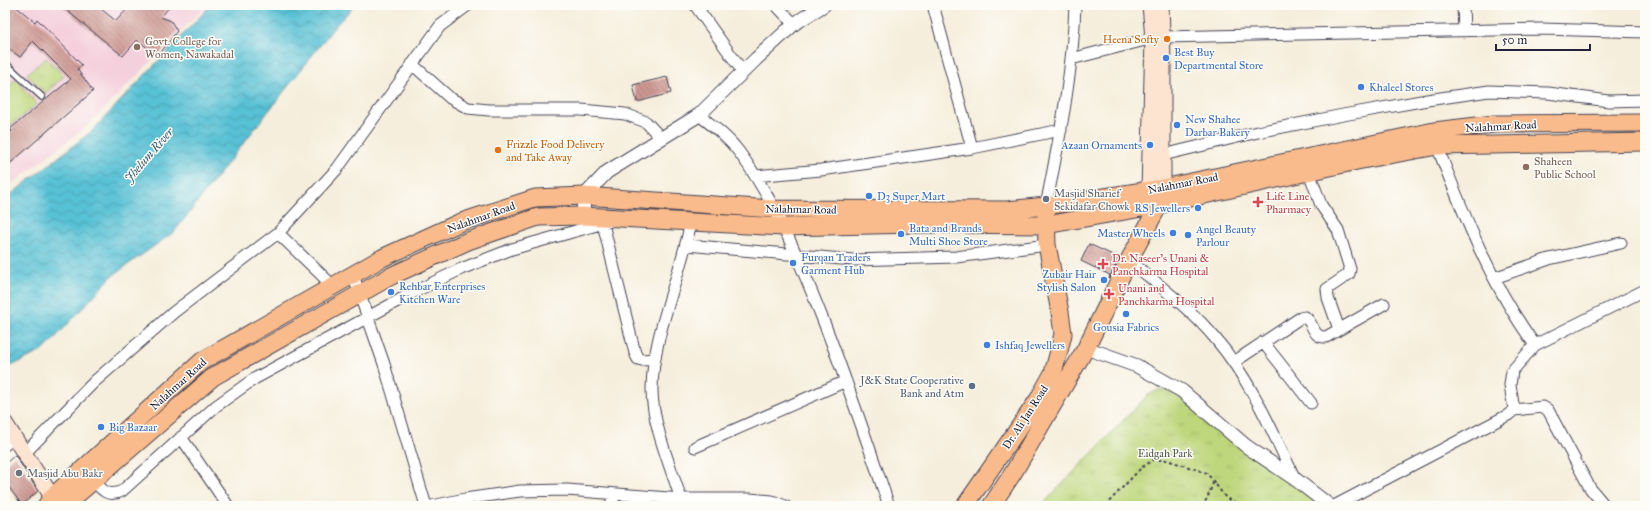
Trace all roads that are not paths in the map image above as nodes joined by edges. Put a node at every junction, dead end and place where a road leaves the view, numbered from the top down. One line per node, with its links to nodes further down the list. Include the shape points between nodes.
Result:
1 (468, 5): 16 (street, via 440,26)
2 (694, 5): 17 (street)
3 (776, 5): 10 (street)
4 (824, 5): 10 (street)
5 (933, 5): 26 (street)
6 (1075, 5): 14 (street)
7 (1150, 5): 13 (main road)
8 (1161, 5): 13 (main road)
9 (1463, 5): 11 (street)
10 (794, 24): 17 (street)
11 (1464, 32): 12 (street, via 1541,29); 13 (street)
12 (1645, 32)
13 (1158, 38): 14 (street); 28 (main road); 31 (main road)
14 (1071, 59): 22 (street)
15 (5, 62): 18 (lane)
16 (412, 64): 23 (street, via 450,98 468,108 581,110 624,114 646,122); 42 (street, via 337,170)
17 (742, 72): 20 (street)
18 (42, 96)
19 (1645, 100): 28 (street, via 1609,102 1548,93 1489,91 1328,118)
20 (699, 115): 23 (street); 30 (street, via 738,151)
21 (1645, 123): 27 (main road, Nalahmar Road, via 1494,124 1434,131)
22 (1061, 130): 26 (street); 34 (street)
23 (661, 138): 32 (street, via 607,172)
24 (1645, 142): 25 (main road, Nalahmar Road)
25 (1437, 146): 27 (main road, Nalahmar Road); 49 (street)
26 (972, 148): 30 (street, via 821,170)
27 (1356, 154): 29 (main road, Nalahmar Road); 31 (main road, Nalahmar Road)
28 (1163, 155): 31 (main road)
29 (1308, 172): 33 (main road, Nalahmar Road); 55 (street, via 1321,205 1338,230 1350,269 1349,274 1327,289)
30 (755, 176): 35 (street)
31 (1156, 189): 34 (main road, Nalahmar Road)
32 (584, 196): 35 (main road, Nalahmar Road); 36 (street); 48 (main road, Nalahmar Road, via 535,198 461,222 382,258)
33 (1159, 205): 40 (main road, Nalahmar Road); 47 (main road, Dr. Ali Jan Road)
34 (1046, 206): 35 (main road, Nalahmar Road, via 1007,210); 40 (main road)
35 (774, 209): 41 (street)
36 (583, 216): 37 (main road, Nalahmar Road); 52 (main road, Nalahmar Road, via 538,217 468,241 391,276)
37 (624, 218): 38 (main road, Nalahmar Road); 39 (street)
38 (691, 222): 41 (main road, Nalahmar Road); 44 (street)
39 (603, 224): 54 (street, via 512,249 461,269); 59 (street, via 635,353 638,359)
40 (1046, 225): 41 (main road, Nalahmar Road); 45 (main road, Dr. Ali Jan Road)
41 (783, 227): 46 (street)
42 (278, 233): 50 (street); 68 (street, via 174,312 94,382)
43 (1621, 244): 49 (street, via 1549,259)
44 (687, 245): 46 (street); 59 (street)
45 (1047, 245): 46 (street, via 956,257 907,260); 81 (main road, Dr. Ali Jan Road, via 1063,334 1053,373 1038,400)
46 (798, 256): 61 (street)
47 (1129, 260): 58 (main road, Dr. Ali Jan Road); 60 (street, via 1214,336)
48 (353, 275): 50 (main road, Nalahmar Road); 52 (street)
49 (1494, 278): 57 (street)
50 (333, 286): 74 (main road, Nalahmar Road, via 202,361)
51 (1645, 290): 57 (street)
52 (358, 295): 54 (street); 70 (main road, Nalahmar Road, via 213,377)
53 (1384, 304): 55 (street)
54 (368, 318): 65 (street, via 254,379 216,406); 76 (street)
55 (1339, 329): 56 (street, via 1326,337 1321,337 1316,335 1306,317 1300,318)
56 (1263, 342): 60 (street); 62 (street)
57 (1535, 345): 63 (street, via 1512,370 1510,384)
58 (1086, 348): 69 (street, via 1137,366 1182,391 1246,446); 82 (main road, Dr. Ali Jan Road)
59 (655, 359): 72 (street, via 652,392 658,428)
60 (1234, 362): 69 (street, via 1273,431)
61 (846, 381): 67 (street); 80 (street)
62 (1311, 403)
63 (1514, 410): 84 (street, via 1508,416); 85 (street, via 1543,406 1548,410 1590,488)
64 (5, 423): 66 (main road)
65 (181, 437): 70 (street, via 117,494 104,492); 75 (street)
66 (10, 441): 68 (main road)
67 (695, 447)
68 (25, 453): 74 (main road)
69 (1295, 479): 83 (street)
70 (93, 480): 74 (main road, Nalahmar Road)
71 (615, 495): 72 (street); 77 (street, via 567,490 520,491); 78 (street)
72 (681, 499): 73 (street)
73 (721, 503): 79 (street, via 750,499 772,501)
74 (55, 504)
75 (228, 506)
76 (426, 506)
77 (432, 506)
78 (610, 506)
79 (785, 506)
80 (889, 506)
81 (965, 506)
82 (991, 506)
83 (1330, 506)
84 (1334, 506)
85 (1605, 506)

